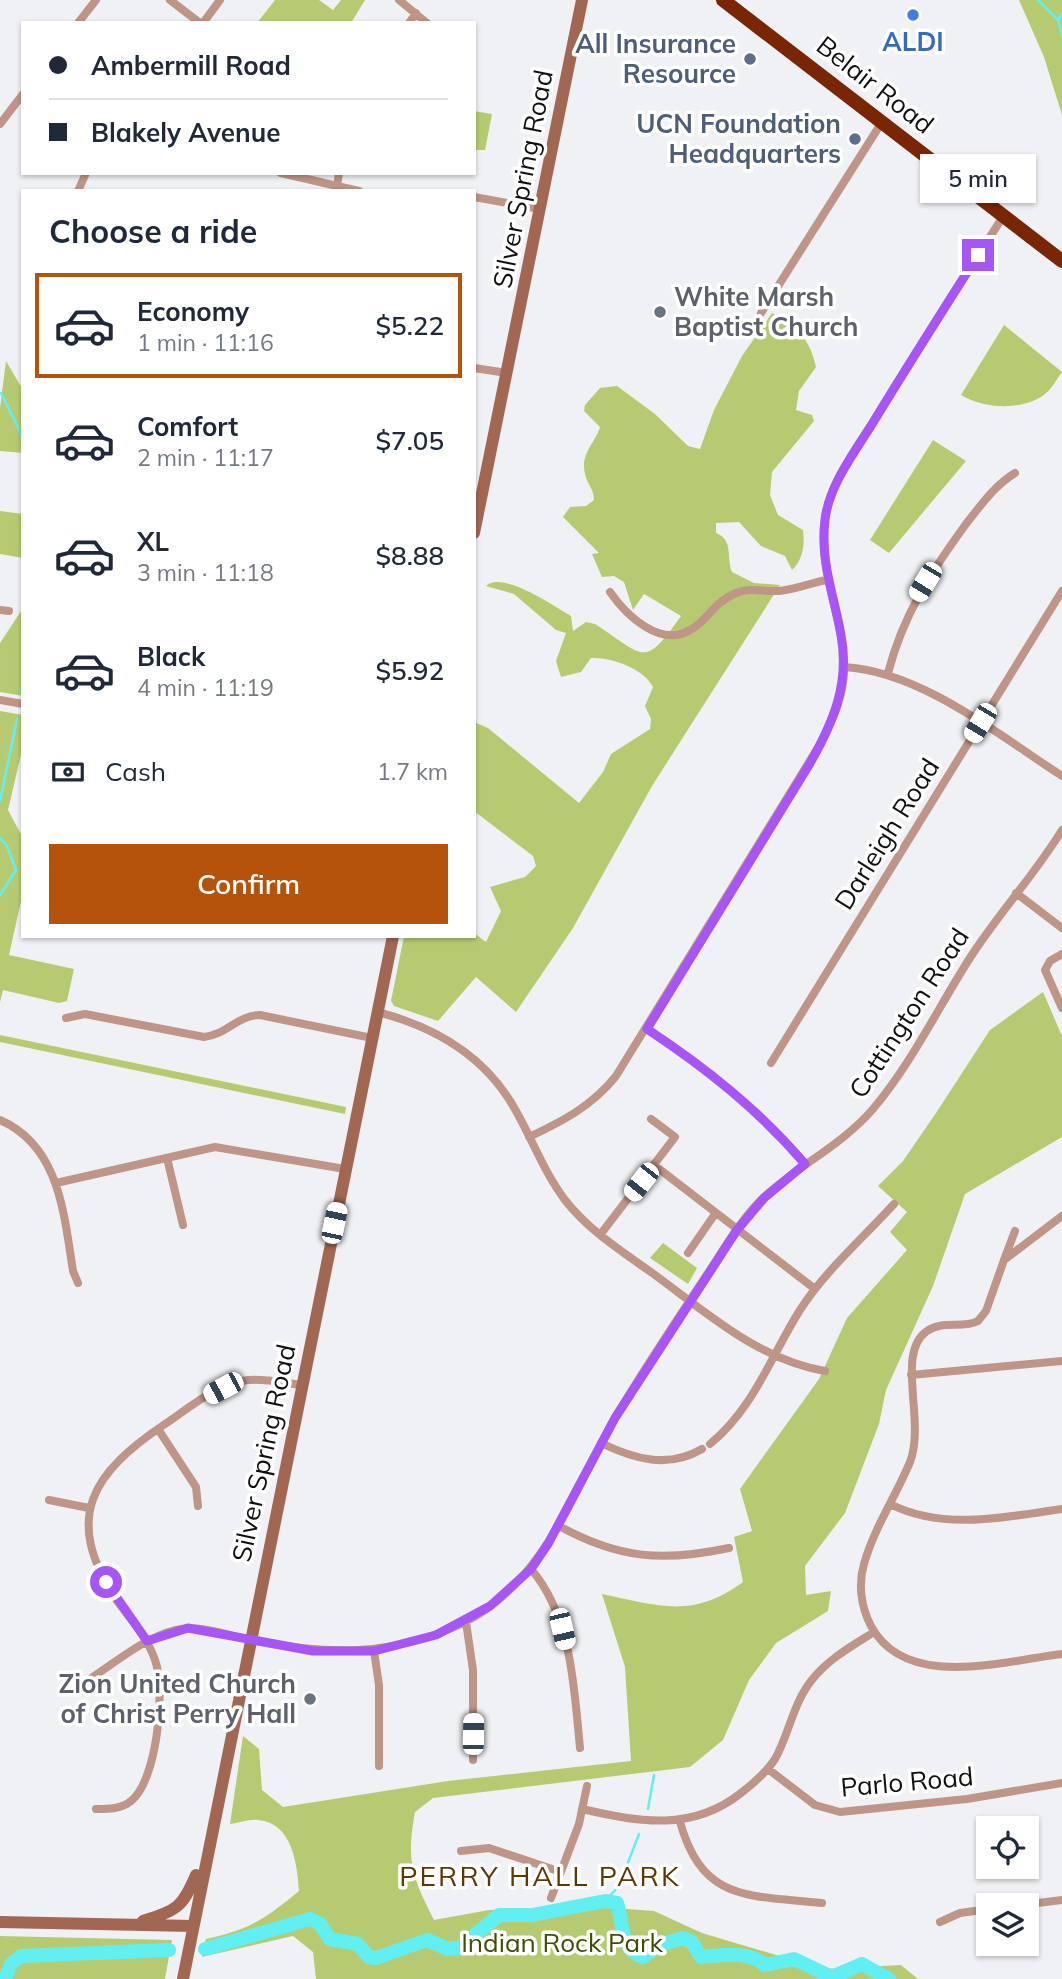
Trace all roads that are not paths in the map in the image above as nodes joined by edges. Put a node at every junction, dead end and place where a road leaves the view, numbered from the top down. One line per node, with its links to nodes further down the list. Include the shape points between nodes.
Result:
1 (96, 0): 8 (street)
2 (170, 0): 9 (street)
3 (220, 0): 10 (street)
4 (399, 0): 7 (street)
5 (582, 0): 21 (main road, Silver Spring Road)
6 (723, 0): 14 (highway, Belair Road)
7 (416, 13): 11 (street); 12 (street)
8 (80, 21)
9 (198, 21)
10 (203, 21)
11 (410, 21)
12 (425, 21)
13 (21, 97): 15 (street)
14 (882, 122): 22 (highway, Belair Road); 24 (street)
15 (0, 124)
16 (290, 175): 18 (street)
17 (339, 175): 18 (street)
18 (337, 186): 19 (street)
19 (350, 189)
20 (476, 197): 21 (street)
21 (540, 209): 26 (main road, Silver Spring Road)
22 (1004, 215): 23 (highway, Belair Road); 29 (street, via 835,487 825,520)
23 (1062, 261)
24 (761, 313)
25 (476, 369): 26 (street)
26 (507, 373): 28 (main road, Silver Spring Road)
27 (1015, 474): 33 (street, via 990,494 925,582 905,618)
28 (476, 523)
29 (826, 580): 31 (street, via 779,591 748,589 734,594 708,611 691,630 679,634 646,627); 32 (street, via 841,634)
30 (1062, 591): 36 (street, Darleigh Road)
31 (610, 592)
32 (844, 667): 33 (street); 46 (street, via 838,705 822,741)
33 (888, 673): 36 (street)
34 (0, 700): 35 (street)
35 (21, 704)
36 (980, 723): 37 (street); 48 (street, Darleigh Road)
37 (1062, 776)
38 (1062, 830): 39 (street, Cottington Road)
39 (1016, 893): 40 (street); 53 (street, Cottington Road, via 882,1097 849,1133)
40 (1061, 927)
41 (393, 938): 44 (main road, Silver Spring Road)
42 (1062, 954): 43 (street, via 1045,970)
43 (1062, 1009)
44 (377, 1012): 47 (main road, Silver Spring Road); 51 (street, via 425,1026 457,1046 498,1085)
45 (66, 1018): 47 (street, via 85,1014 204,1037 255,1015)
46 (647, 1029): 51 (street, via 596,1098); 53 (street, via 724,1083)
47 (372, 1038): 55 (main road, Silver Spring Road)
48 (771, 1063)
49 (651, 1119): 54 (street, via 675,1137)
50 (0, 1120): 56 (street, via 24,1135)
51 (529, 1137): 63 (street, via 567,1202)
52 (167, 1158): 55 (street, via 232,1147); 56 (street); 60 (street)
53 (805, 1164): 61 (street, Cottington Road, via 764,1198)
54 (654, 1165): 58 (street); 63 (street)
55 (345, 1168): 73 (main road, Silver Spring Road)
56 (56, 1183): 66 (street)
57 (894, 1204): 67 (street)
58 (715, 1214): 61 (street); 64 (street)
59 (1062, 1216): 65 (street)
60 (183, 1224)
61 (737, 1230): 67 (street); 68 (street, Cottington Road)
62 (1015, 1231): 65 (street)
63 (600, 1235): 68 (street)
64 (688, 1253)
65 (1004, 1261): 72 (street, via 984,1314 971,1324 938,1326 924,1333 911,1355)
66 (78, 1283)
67 (815, 1289): 69 (street)
68 (690, 1301): 69 (street); 75 (street, Cottington Road)
69 (775, 1356): 71 (street); 75 (street, via 738,1417 706,1446 682,1458 655,1460 636,1458)
70 (1062, 1361): 72 (street)
71 (825, 1371)
72 (911, 1375): 77 (street, via 916,1443)
73 (301, 1385): 74 (street, via 238,1382); 86 (main road, Silver Spring Road)
74 (158, 1429): 78 (street, via 196,1487); 79 (street, via 106,1472)
75 (601, 1443): 81 (street, Cottington Road)
76 (49, 1500): 79 (street)
77 (890, 1504): 80 (street, via 916,1516 940,1520); 85 (street, via 862,1575 862,1601)
78 (198, 1506)
79 (89, 1508): 87 (street, via 89,1540 96,1563)
80 (1062, 1508)
81 (559, 1526): 82 (street, via 628,1555 677,1557); 83 (street, Cottington Road)
82 (729, 1548)
83 (531, 1569): 84 (street, Cottington Road); 91 (street, via 548,1591 562,1629)
84 (466, 1622): 88 (street, Cottington Road, via 415,1643); 92 (street, via 473,1670)
85 (874, 1632): 89 (street, via 896,1654 930,1667); 94 (street, via 834,1657 811,1681)
86 (249, 1639): 87 (street, Cottington Road, via 188,1628); 88 (street, Cottington Road, via 313,1651); 101 (main road, Silver Spring Road)
87 (147, 1641): 90 (street, Cottington Road); 97 (street, via 157,1666 161,1696 148,1773 141,1791 125,1805)
88 (374, 1651): 93 (street, via 379,1685)
89 (1062, 1654)
90 (90, 1679)
91 (580, 1748)
92 (473, 1760)
93 (379, 1766)
94 (768, 1769): 95 (street, Parlo Road, via 815,1805 840,1812 967,1799); 99 (street, via 728,1803)
95 (1062, 1783)
96 (587, 1786): 98 (street)
97 (96, 1809)
98 (582, 1809): 99 (street, via 643,1821); 102 (street)
99 (680, 1822): 105 (street, via 694,1860 726,1889)
100 (461, 1851): 102 (street, via 489,1848)
101 (206, 1852): 110 (main road, via 181,1905); 111 (main road, Silver Spring Road)
102 (561, 1872): 103 (street)
103 (551, 1898)
104 (1062, 1900): 106 (street)
105 (822, 1903)
106 (1039, 1903)
107 (976, 1911): 109 (street)
108 (0, 1922): 110 (main road)
109 (940, 1922)
110 (133, 1924): 111 (main road)
111 (192, 1926): 112 (main road, Silver Spring Road)
112 (183, 1979)

